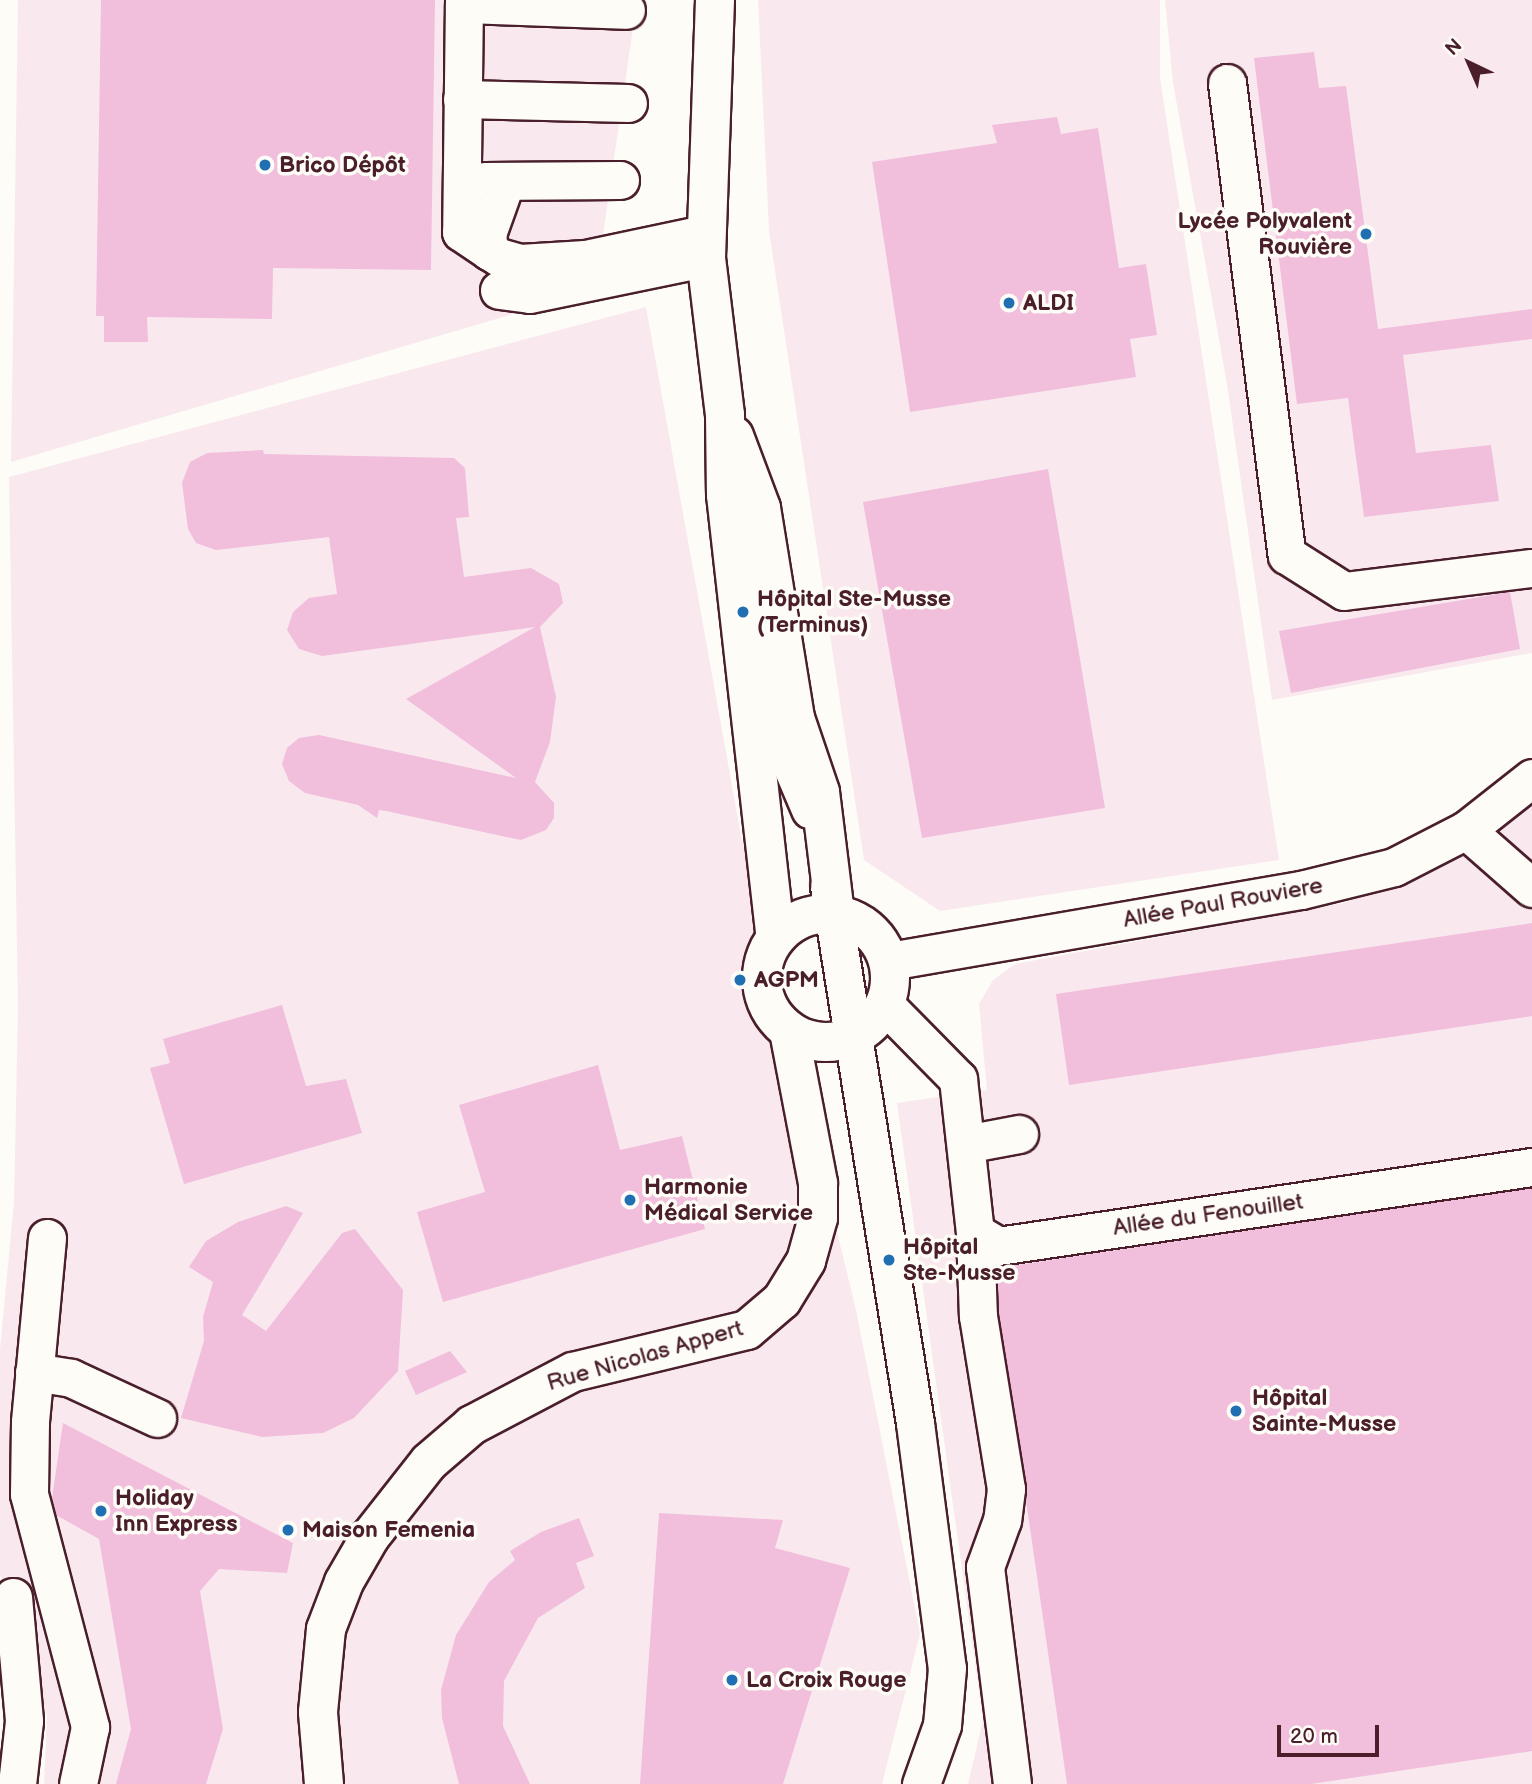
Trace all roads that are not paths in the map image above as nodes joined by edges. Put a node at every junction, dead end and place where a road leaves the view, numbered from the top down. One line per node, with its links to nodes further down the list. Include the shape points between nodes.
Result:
1 (715, 0): 10 (main road)
2 (464, 2): 3 (street); 5 (street)
3 (626, 10)
4 (1227, 83): 14 (street, via 1287,555 1344,591)
5 (462, 99): 6 (street); 8 (street)
6 (628, 103)
7 (620, 180): 9 (street)
8 (461, 181): 9 (street); 11 (street, via 461,232)
9 (506, 181): 11 (street, via 487,234)
10 (705, 246): 11 (street, via 520,263); 12 (street, via 530,293); 13 (main road)
11 (489, 251)
12 (499, 290)
13 (725, 415): 15 (main road, via 726,495); 19 (main road, via 761,508 795,718 820,792)
14 (1532, 568)
15 (743, 612): 19 (street, via 765,669 778,734 812,813); 20 (main road)
16 (1532, 778): 17 (street, Allée Paul Rouviere)
17 (1466, 830): 18 (street); 21 (street, Allée Paul Rouviere, via 1394,867 1301,890)
18 (1532, 888)
19 (835, 914): 20 (main road, via 803,919); 21 (main road, via 869,930); 24 (street)
20 (776, 938): 23 (main road, via 765,956 765,998)
21 (889, 961): 22 (main road)
22 (885, 1005): 24 (main road); 27 (street, via 958,1079)
23 (789, 1031): 24 (main road, via 820,1042); 25 (main road, Rue Nicolas Appert)
24 (845, 1039): 25 (main road, Rue Nicolas Appert); 37 (street, via 915,1423 947,1668 942,1725)
25 (807, 1114): 36 (main road, Rue Nicolas Appert, via 818,1218 806,1261 782,1300 747,1330 573,1372 517,1397 472,1425 396,1498 344,1582 327,1629 318,1712)
26 (1019, 1134): 27 (street)
27 (966, 1144): 29 (street)
28 (1532, 1167): 29 (street, Allée du Fenouillet, via 998,1246)
29 (975, 1233): 38 (street, via 978,1316 1006,1489 1002,1520 985,1567)
30 (47, 1238): 31 (street)
31 (34, 1372): 32 (street, via 71,1378); 35 (street, via 29,1494 90,1727)
32 (157, 1418)
33 (13, 1597): 34 (street, via 24,1721)
34 (17, 1784)
35 (78, 1784)
36 (324, 1784)
37 (921, 1784)
38 (1012, 1784)

